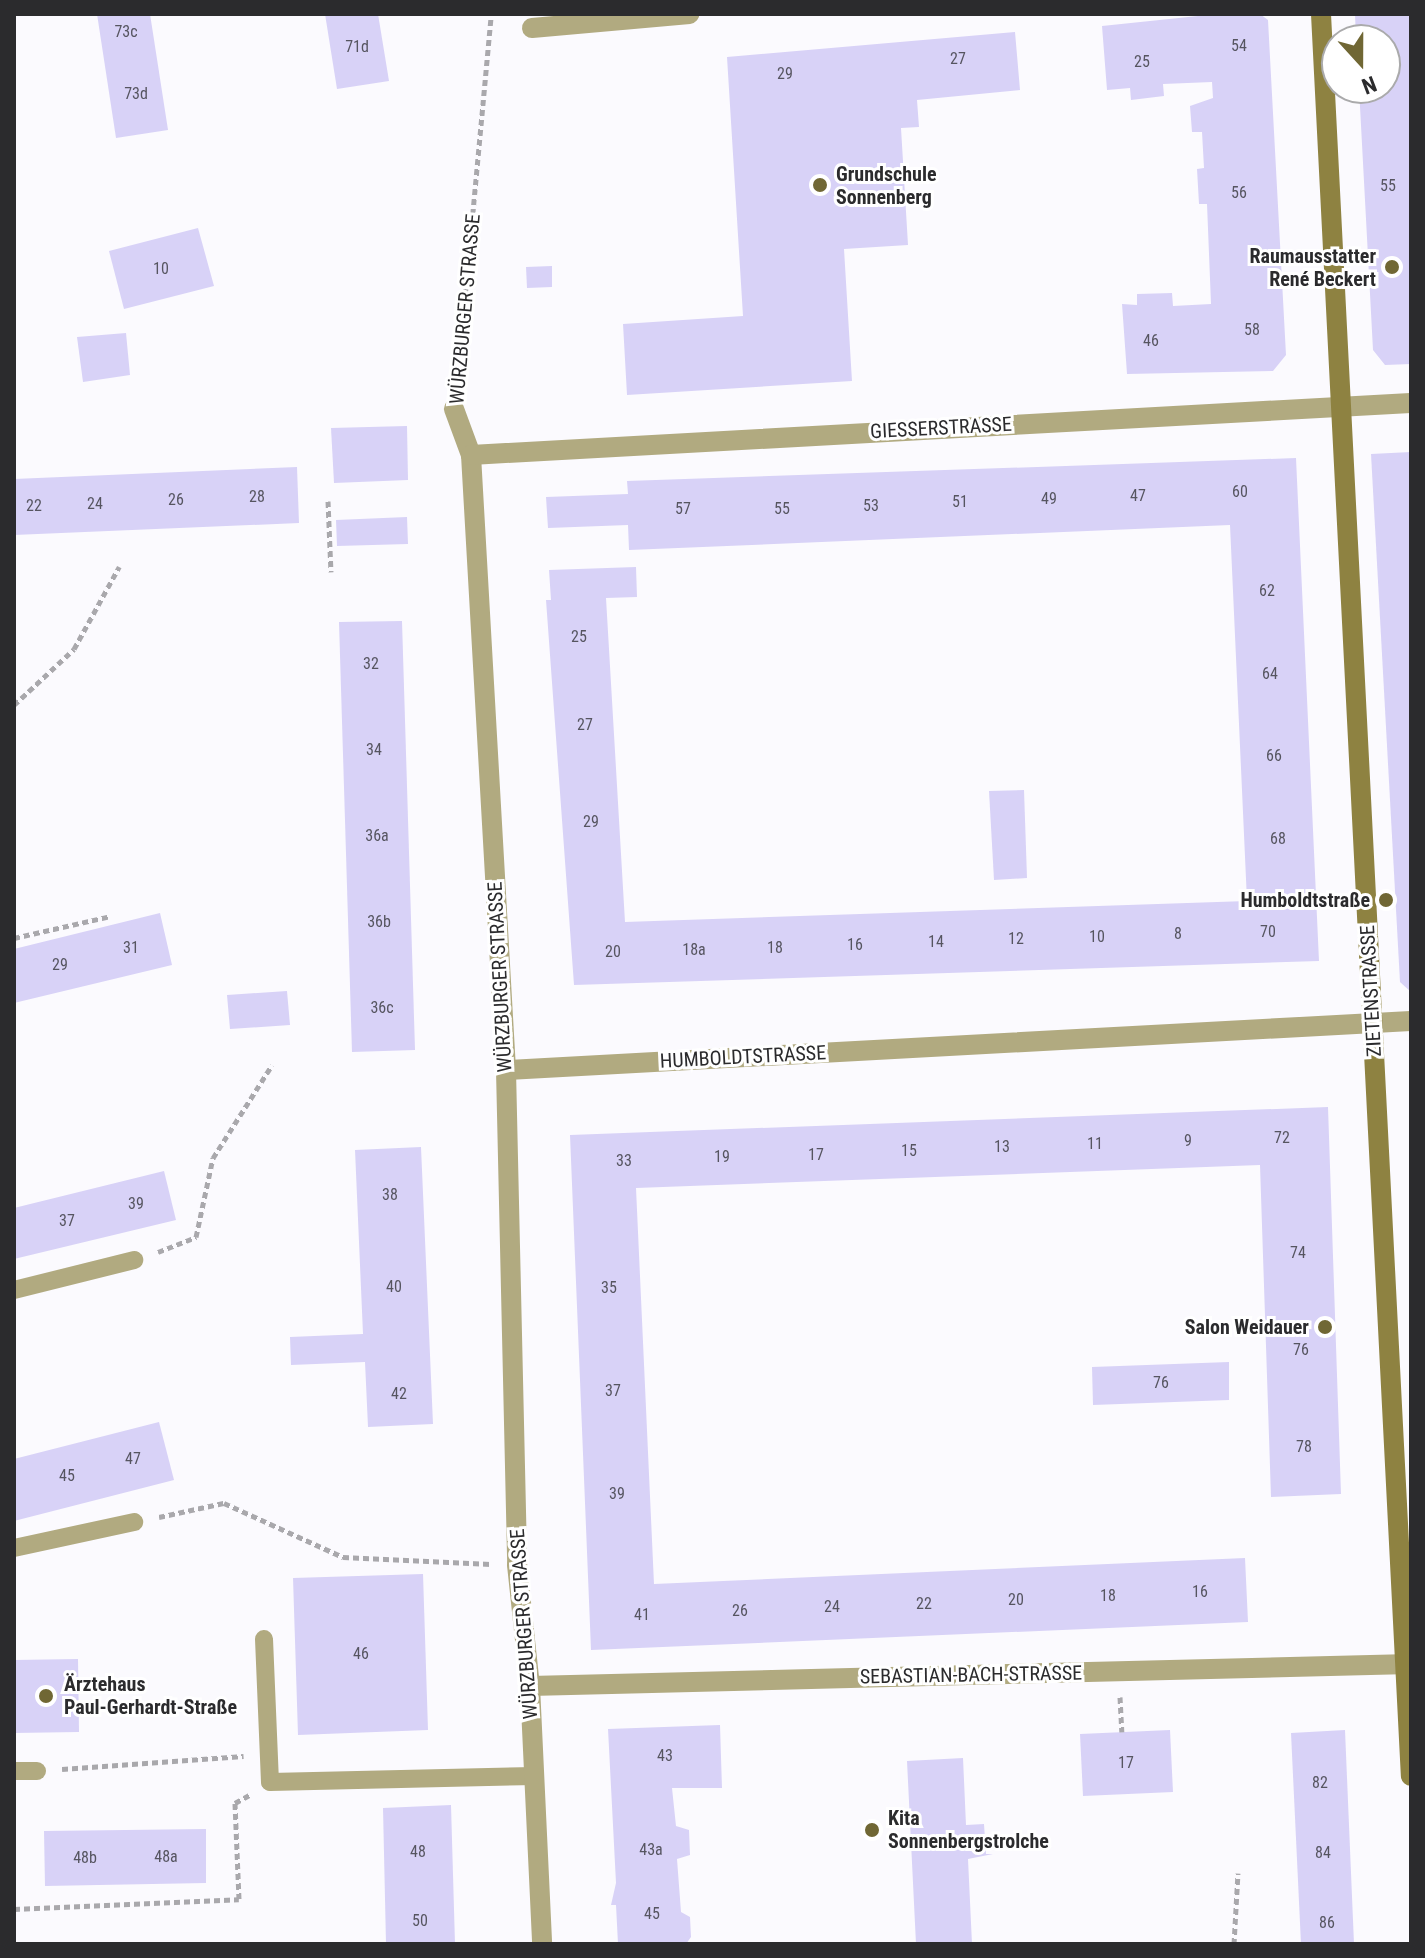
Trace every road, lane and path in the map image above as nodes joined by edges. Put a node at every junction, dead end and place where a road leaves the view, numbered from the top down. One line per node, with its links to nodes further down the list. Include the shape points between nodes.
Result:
1 (491, 14): 7 (path, WÜRZBURGER STRASSE)
2 (689, 14): 4 (street)
3 (1321, 14): 6 (street, ZIETENSTRASSE)
4 (532, 28)
5 (1411, 403): 6 (street, GIESSERSTRASSE)
6 (1340, 405): 8 (street, GIESSERSTRASSE); 16 (street, ZIETENSTRASSE)
7 (454, 409): 8 (street, WÜRZBURGER STRASSE)
8 (471, 455): 18 (street, WÜRZBURGER STRASSE)
9 (328, 501): 11 (path)
10 (119, 567): 12 (path, via 74,649)
11 (331, 572)
12 (14, 705)
13 (111, 916): 14 (path)
14 (14, 938)
15 (1411, 1021): 16 (street, HUMBOLDTSTRASSE)
16 (1373, 1023): 18 (street, HUMBOLDTSTRASSE); 25 (street, ZIETENSTRASSE)
17 (272, 1065): 19 (path, via 213,1158 196,1237)
18 (506, 1070): 23 (street, WÜRZBURGER STRASSE)
19 (134, 1260): 20 (lane)
20 (14, 1290)
21 (134, 1522): 22 (lane); 23 (path, via 224,1503 343,1557)
22 (14, 1548)
23 (517, 1565): 26 (street, WÜRZBURGER STRASSE)
24 (264, 1639): 27 (lane)
25 (1409, 1664): 26 (street, SEBASTIAN-BACH-STRASSE); 31 (street, ZIETENSTRASSE)
26 (530, 1686): 30 (street, WÜRZBURGER STRASSE)
27 (269, 1755): 29 (path); 32 (lane)
28 (14, 1771): 29 (lane)
29 (37, 1771)
30 (535, 1776): 32 (lane); 35 (street, WÜRZBURGER STRASSE)
31 (1411, 1776)
32 (270, 1782): 34 (path, via 235,1803 239,1899)
33 (1238, 1873): 36 (path)
34 (14, 1909)
35 (542, 1944)
36 (1234, 1944)

